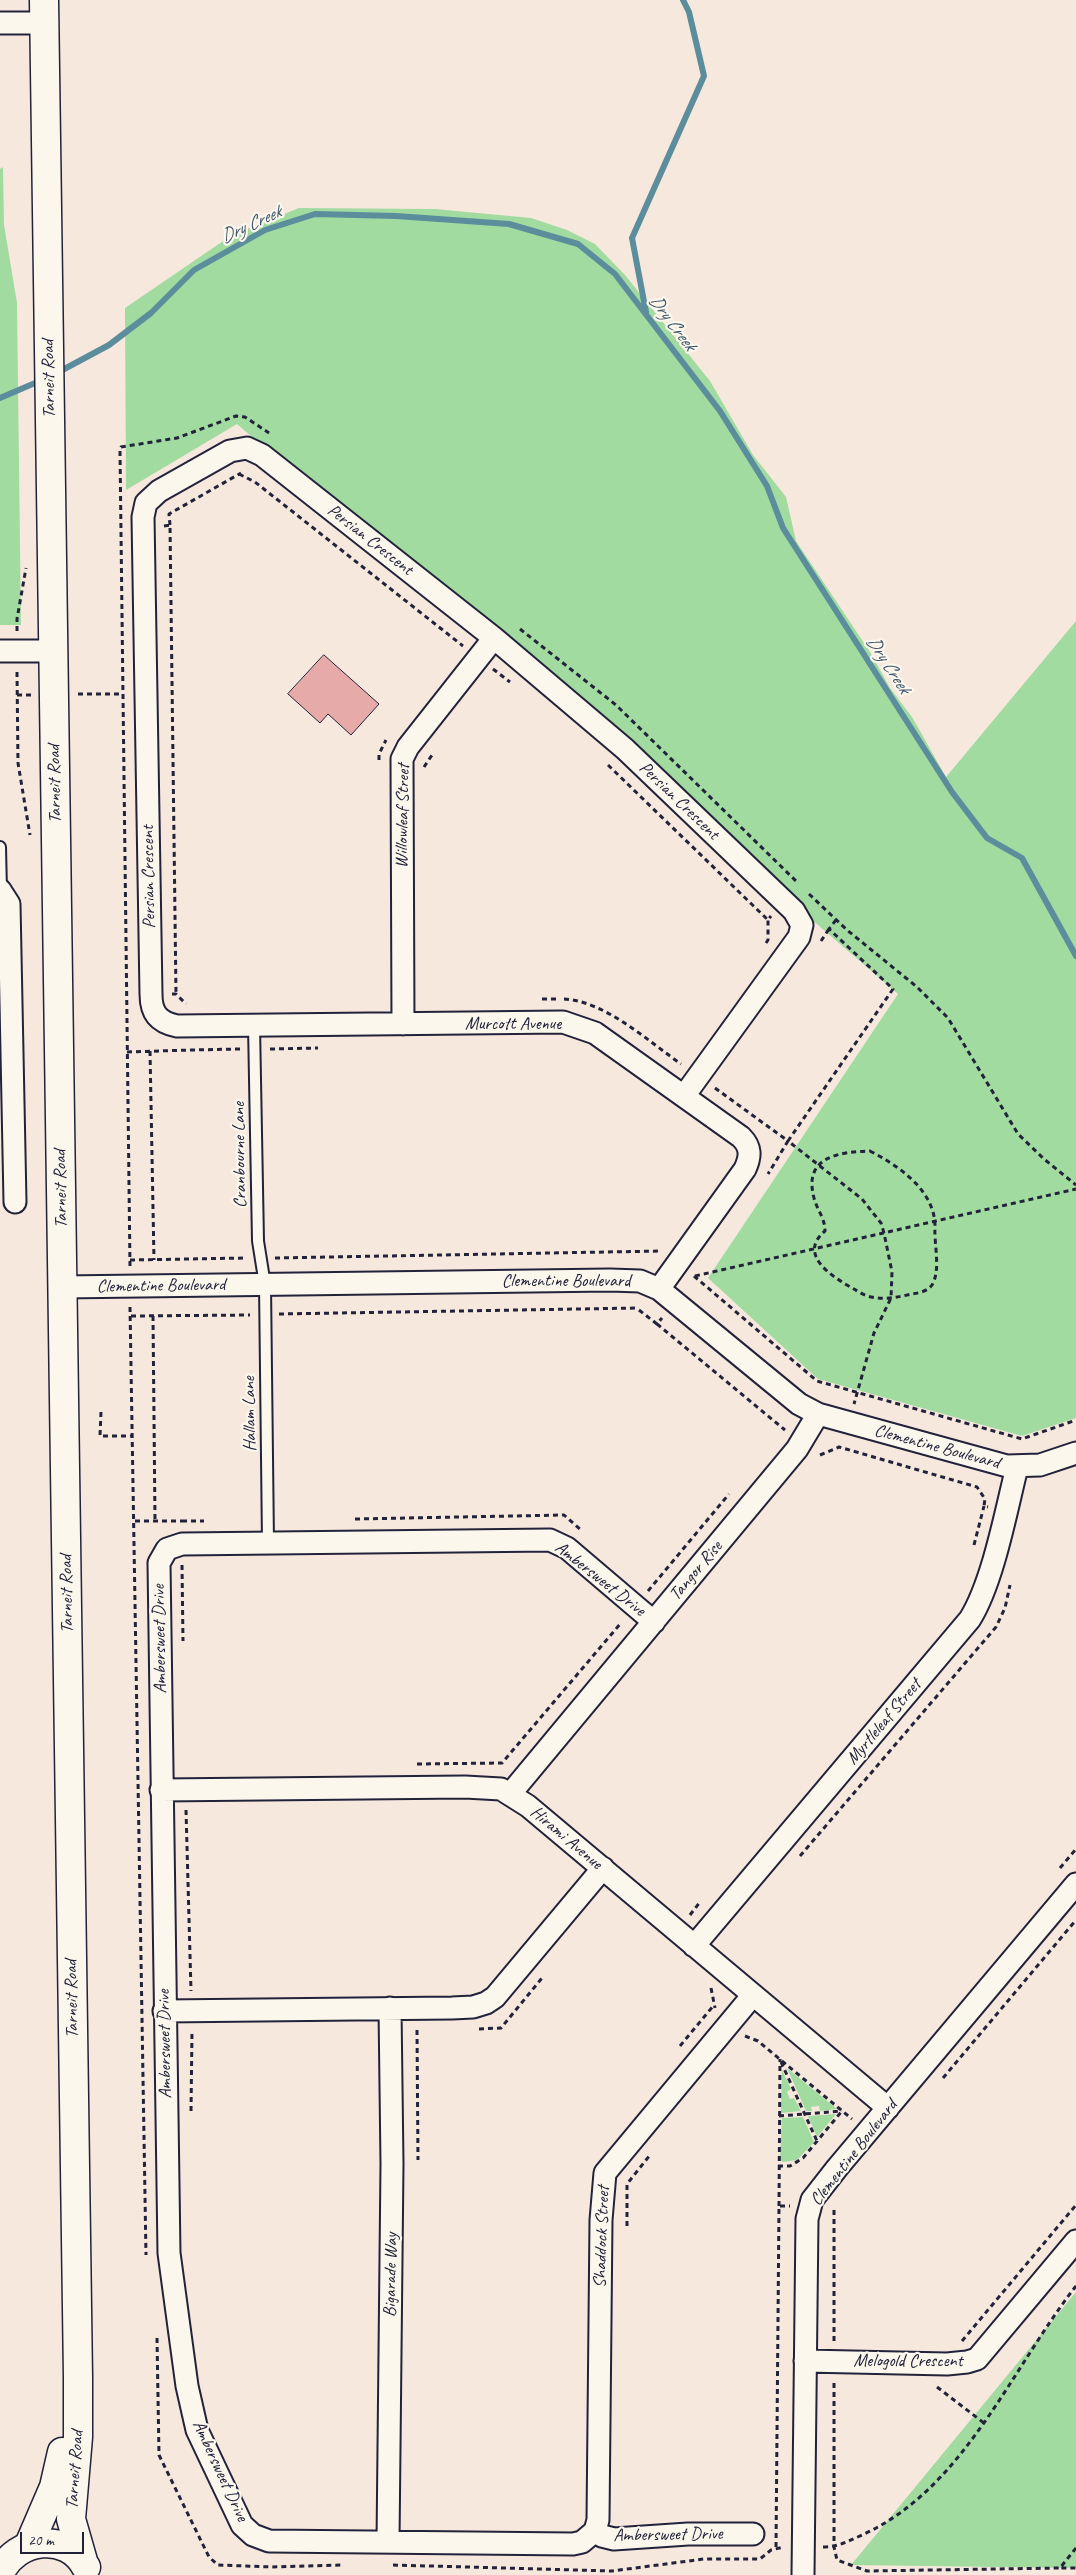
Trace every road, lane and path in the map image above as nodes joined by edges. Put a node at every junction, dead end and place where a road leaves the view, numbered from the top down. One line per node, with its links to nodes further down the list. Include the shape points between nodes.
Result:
1 (44, 12): 2 (street); 12 (street, Tarneit Road)
2 (0, 23)
3 (271, 435): 5 (path, via 245,417 236,416 177,438 121,447)
4 (240, 474): 14 (path, via 256,482)
5 (119, 527): 6 (path); 56 (path)
6 (143, 527): 10 (street, Persian Crescent, via 146,503 159,492 230,451 246,448 262,455); 29 (street, Persian Crescent); 30 (path, via 170,525)
7 (27, 562): 11 (path)
8 (512, 624): 9 (path)
9 (527, 635): 13 (path); 25 (path, via 616,705 798,883)
10 (494, 638): 13 (street, Persian Crescent); 14 (street, Willowleaf Street)
11 (9, 651): 12 (street); 21 (path, via 18,763)
12 (53, 651): 64 (street, Tarneit Road)
13 (513, 655): 15 (path); 25 (street, Persian Crescent, via 625,749)
14 (478, 658): 15 (path); 34 (street, Willowleaf Street, via 402,759)
15 (496, 672): 16 (path); 17 (path)
16 (490, 679)
17 (511, 683)
18 (438, 746): 20 (path)
19 (601, 758): 25 (path, via 768,920)
20 (423, 768)
21 (31, 843)
22 (0, 847): 24 (lane)
23 (804, 889): 26 (path)
24 (1, 891): 50 (street, via 9,904)
25 (784, 901): 40 (street, Persian Crescent, via 800,918 799,937)
26 (836, 920): 27 (path); 48 (path, via 917,987 948,1018 1018,1134)
27 (829, 929): 28 (path); 45 (path, via 893,989)
28 (820, 943)
29 (151, 994): 30 (path); 33 (street, Persian Crescent)
30 (176, 994): 32 (path)
31 (533, 999): 40 (path, via 578,1000 598,1006)
32 (187, 1006)
33 (158, 1019): 35 (street, Murcott Avenue, via 178,1026)
34 (403, 1024): 35 (street, Murcott Avenue); 43 (street, Murcott Avenue, via 572,1024 595,1033)
35 (254, 1025): 37 (lane, Cranbourne Lane)
36 (321, 1048): 37 (path)
37 (254, 1049): 38 (path); 55 (lane, Cranbourne Lane)
38 (190, 1050)
39 (150, 1051): 57 (path)
40 (698, 1076): 42 (path); 43 (street, Persian Crescent)
41 (722, 1081): 42 (path)
42 (716, 1089): 44 (path); 45 (path)
43 (684, 1096): 44 (street, Murcott Avenue)
44 (701, 1108): 47 (street, Murcott Avenue, via 747,1143 749,1161)
45 (788, 1141): 46 (path); 47 (path, via 765,1179)
46 (818, 1164): 51 (path, via 830,1157 870,1151 913,1180 925,1194); 52 (path, via 862,1199); 53 (path, via 813,1173 812,1188 825,1231 818,1237)
47 (745, 1169): 58 (street)
48 (1076, 1185)
49 (1076, 1189): 51 (path)
50 (15, 1202)
51 (935, 1222): 52 (path); 66 (path, via 936,1270 932,1285 926,1291)
52 (884, 1233): 53 (path); 66 (path, via 892,1272)
53 (816, 1249): 60 (path); 66 (path, via 821,1267 831,1276 869,1297)
54 (635, 1251): 55 (path); 58 (path, via 661,1251); 61 (path)
55 (261, 1258): 57 (path); 62 (lane, Cranbourne Lane)
56 (130, 1260): 57 (path); 63 (path)
57 (154, 1260)
58 (677, 1263): 60 (path); 65 (street)
59 (700, 1268): 60 (path)
60 (695, 1276): 65 (path); 72 (path, via 817,1381)
61 (636, 1281): 62 (street, Clementine Boulevard); 65 (street, Clementine Boulevard); 67 (path)
62 (265, 1284): 63 (street, Clementine Boulevard); 68 (lane, Hallam Lane)
63 (130, 1286): 64 (street, Clementine Boulevard); 69 (path)
64 (62, 1288): 151 (street, Tarneit Road)
65 (666, 1295): 71 (path); 74 (street, Clementine Boulevard, via 799,1404)
66 (890, 1299): 72 (path, via 874,1333)
67 (639, 1310): 68 (path); 71 (path)
68 (265, 1315): 70 (path); 94 (lane, Hallam Lane)
69 (130, 1316): 70 (path); 78 (path)
70 (153, 1316): 90 (path)
71 (657, 1324): 77 (path)
72 (857, 1392): 75 (path, via 1022,1439); 76 (path)
73 (101, 1412): 78 (path, via 100,1436)
74 (818, 1414): 76 (street, Clementine Boulevard); 80 (street, Tangor Rise)
75 (1076, 1420)
76 (849, 1423): 81 (path); 85 (street, Clementine Boulevard)
77 (784, 1429): 79 (path); 80 (path)
78 (132, 1436): 110 (path)
79 (778, 1436)
80 (802, 1443): 83 (path); 101 (street, Tangor Rise)
81 (841, 1448): 83 (path); 87 (path, via 977,1487 985,1499)
82 (1076, 1453): 85 (street, Clementine Boulevard, via 1040,1465)
83 (820, 1455): 84 (path)
84 (814, 1463)
85 (1017, 1467): 88 (street, Myrtleleaf Street)
86 (733, 1490): 100 (path)
87 (984, 1506): 88 (path); 95 (path)
88 (1005, 1513): 118 (street, Myrtleleaf Street, via 985,1587 970,1619)
89 (347, 1519): 93 (path, via 564,1516)
90 (155, 1520)
91 (210, 1520): 92 (path)
92 (182, 1521)
93 (586, 1534)
94 (268, 1543): 102 (street, Ambersweet Drive, via 550,1540 567,1548); 107 (street, Ambersweet Drive, via 182,1544 167,1549 160,1558)
95 (972, 1554)
96 (182, 1566): 97 (path)
97 (192, 1566)
98 (1011, 1581): 112 (path, via 1005,1608 996,1627)
99 (643, 1582): 100 (path)
100 (650, 1588): 101 (path); 102 (path)
101 (669, 1604): 104 (street, Tangor Rise)
102 (636, 1606): 104 (street, Ambersweet Drive); 105 (path)
103 (614, 1617): 105 (path)
104 (654, 1622): 108 (street, Tangor Rise)
105 (621, 1623): 106 (path, via 502,1763)
106 (413, 1764)
107 (162, 1790): 108 (street, Hirami Avenue, via 465,1787 501,1789); 111 (street, Ambersweet Drive)
108 (511, 1793): 113 (street, Hirami Avenue)
109 (196, 1812): 111 (path)
110 (138, 1813): 111 (path); 143 (path)
111 (162, 1813): 124 (street, Ambersweet Drive)
112 (797, 1860)
113 (603, 1868): 117 (street, Hirami Avenue); 123 (street, via 495,1997 486,2003 472,2007)
114 (1076, 1884): 129 (street, Clementine Boulevard)
115 (704, 1898): 117 (path)
116 (1076, 1920): 128 (path)
117 (676, 1931): 118 (street, Hirami Avenue)
118 (694, 1946): 122 (street, Hirami Avenue)
119 (704, 1982): 125 (path, via 712,1988 716,2010)
120 (191, 1988): 121 (path)
121 (201, 1988)
122 (753, 1995): 125 (street, Shaddock Street); 129 (street, Hirami Avenue)
123 (390, 2008): 124 (street); 158 (street, Bigarade Way, via 392,2164)
124 (164, 2011): 158 (street, Ambersweet Drive, via 170,2253 187,2386 197,2430 242,2525 253,2535 269,2541)
125 (730, 2022): 127 (path, via 746,2038 758,2041); 156 (street, Shaddock Street, via 605,2173 601,2220 598,2520)
126 (417, 2030): 136 (path)
127 (780, 2059): 130 (path); 131 (path); 132 (path)
128 (942, 2079)
129 (888, 2108): 133 (street, Clementine Boulevard)
130 (842, 2111): 131 (path); 133 (path); 134 (path)
131 (805, 2114): 132 (path); 134 (path)
132 (779, 2116): 137 (path)
133 (867, 2133): 140 (street, Clementine Boulevard, via 818,2191)
134 (817, 2141): 137 (path, via 797,2163)
135 (652, 2153): 141 (path, via 626,2184)
136 (418, 2160)
137 (778, 2166): 139 (path)
138 (1076, 2204): 148 (path)
139 (779, 2206): 140 (path); 159 (path)
140 (809, 2207): 146 (path, via 835,2206); 149 (street, Clementine Boulevard)
141 (627, 2226)
142 (1076, 2241): 150 (street, Melogold Crescent, via 977,2359 948,2364)
143 (146, 2257)
144 (1076, 2286): 155 (path)
145 (157, 2333): 164 (path, via 159,2455 209,2557 218,2564 227,2565)
146 (834, 2338): 147 (path); 150 (path)
147 (844, 2339)
148 (960, 2342)
149 (805, 2361): 150 (street, Melogold Crescent); 160 (street, Clementine Boulevard)
150 (834, 2361): 152 (path)
151 (78, 2377): 163 (street, Tarneit Road, via 54,2487); 166 (street, Tarneit Road, via 78,2437 71,2519)
152 (834, 2383): 153 (path); 161 (path)
153 (843, 2383)
154 (930, 2387): 155 (path, via 939,2387)
155 (984, 2423): 161 (path, via 948,2468 916,2500 876,2529)
156 (595, 2532): 157 (street, Ambersweet Drive, via 614,2539); 158 (street, Ambersweet Drive, via 582,2542 573,2544)
157 (752, 2534)
158 (388, 2542)
159 (776, 2547): 160 (path); 165 (path, via 760,2559 704,2559 612,2570)
160 (803, 2547): 161 (path); 169 (street, Clementine Boulevard)
161 (834, 2547): 167 (path, via 837,2560 867,2571)
162 (1076, 2548): 167 (path)
163 (11, 2557): 166 (street, via 44,2542 58,2544 72,2551)
164 (350, 2565)
165 (387, 2565)
166 (87, 2568)
167 (1060, 2568): 168 (path)
168 (1076, 2568)
169 (803, 2575)

